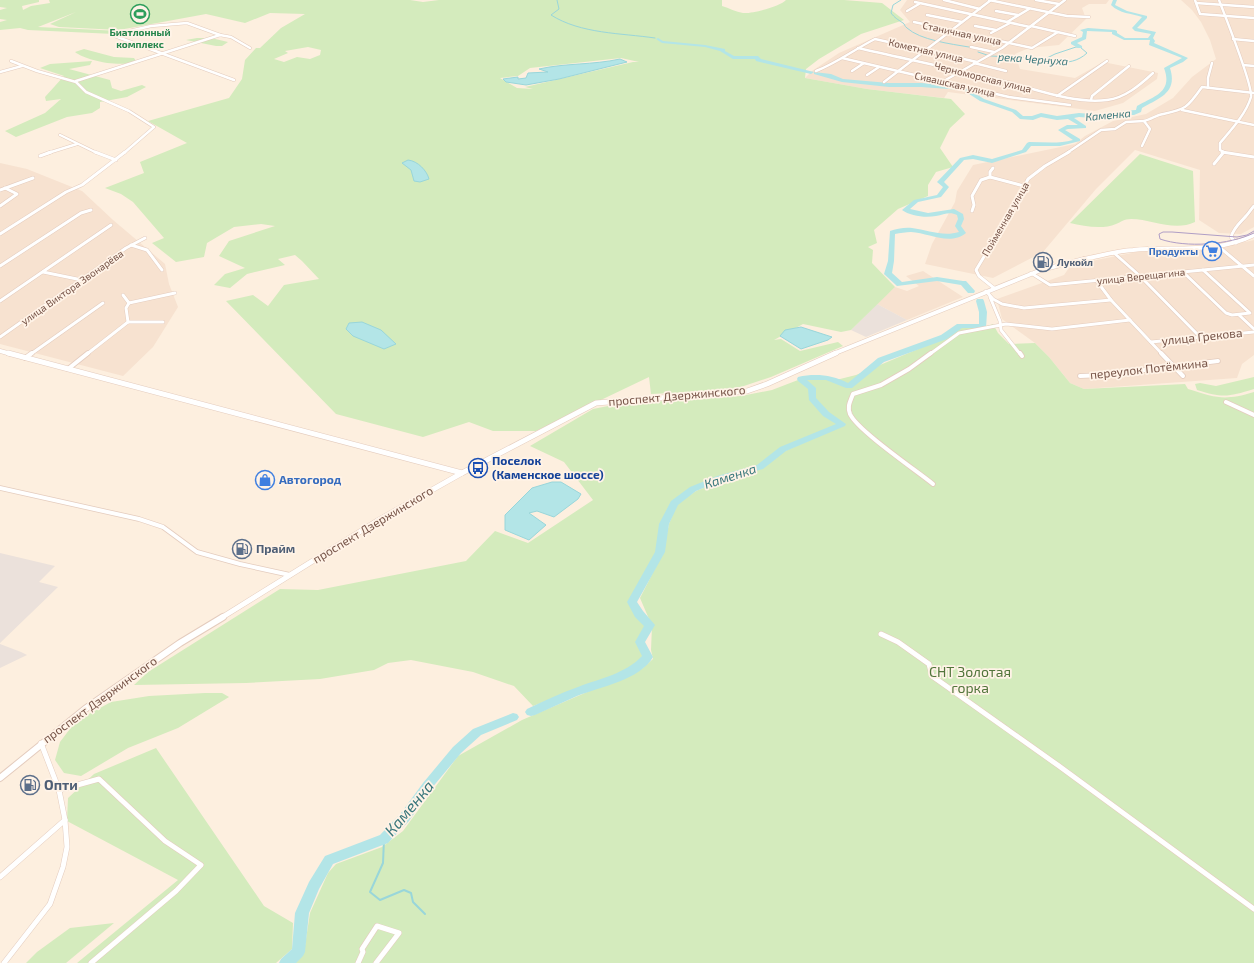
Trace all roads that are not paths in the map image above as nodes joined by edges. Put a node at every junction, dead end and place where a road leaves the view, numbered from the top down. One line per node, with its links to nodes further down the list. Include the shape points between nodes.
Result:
1 (918, 0): 8 (street, via 914,2)
2 (944, 0): 13 (street)
3 (990, 0): 12 (street); 13 (street)
4 (1036, 0): 9 (street)
5 (1065, 0): 9 (street)
6 (1219, 0): 10 (street)
7 (1195, 2): 10 (street); 21 (street, via 1200,14)
8 (920, 4): 14 (street); 18 (street)
9 (1059, 4): 16 (street)
10 (1221, 5): 11 (street); 21 (street)
11 (1254, 7)
12 (1029, 8): 16 (street); 19 (street)
13 (980, 9): 18 (street)
14 (907, 11)
15 (996, 11): 19 (street)
16 (1048, 13): 20 (street, via 1071,17); 27 (street)
17 (927, 15): 24 (street)
18 (972, 15): 24 (street); 25 (street)
19 (1018, 16): 25 (street)
20 (1089, 16)
21 (1226, 16): 22 (street); 34 (street)
22 (1254, 18)
23 (914, 22): 28 (street, Станичная улица)
24 (962, 22): 28 (street)
25 (1009, 23): 27 (street); 29 (street)
26 (975, 26): 29 (street)
27 (1031, 26): 30 (street); 36 (street)
28 (952, 30): 36 (street, Станичная улица); 40 (street)
29 (996, 30): 31 (street)
30 (1058, 32): 33 (street); 36 (street, Станичная улица, via 1034,47)
31 (991, 33)
32 (220, 34): 38 (street); 42 (street); 42 (street, via 183,23 151,26 112,35)
33 (1075, 36)
34 (1233, 39): 35 (street); 50 (street)
35 (1254, 41)
36 (1008, 43): 41 (street)
37 (971, 47): 41 (street)
38 (250, 48)
39 (858, 48): 40 (street, Кометная улица, via 875,39); 43 (street); 45 (street, Черноморская улица)
40 (926, 50): 45 (street); 47 (street, Кометная улица)
41 (994, 52): 47 (street)
42 (162, 53): 63 (street); 64 (street)
43 (842, 58): 48 (street, Сивашская улица); 55 (street)
44 (11, 60): 51 (street)
45 (913, 61): 57 (street); 58 (street, Черноморская улица)
46 (1107, 61): 70 (street)
47 (975, 62): 58 (street); 59 (street, Кометная улица)
48 (864, 63): 54 (street, Сивашская улица); 56 (street)
49 (1212, 63): 67 (street)
50 (1243, 65): 53 (street); 68 (street)
51 (23, 66): 60 (street); 64 (street)
52 (1130, 66): 72 (street, via 1092,96)
53 (1254, 66)
54 (879, 67): 57 (street, Сивашская улица); 62 (street)
55 (816, 71)
56 (852, 71)
57 (900, 71): 65 (street); 66 (street, Сивашская улица)
58 (960, 71): 66 (street); 70 (street, Черноморская улица)
59 (1006, 71)
60 (0, 72)
61 (1153, 73): 72 (street, Черноморская улица, via 1125,96)
62 (867, 75)
63 (234, 80)
64 (76, 82): 84 (street, via 86,92 129,111 154,127)
65 (884, 82)
66 (942, 82): 73 (street, Сивашская улица, via 1009,97)
67 (1208, 88): 68 (street); 74 (street, via 1202,88)
68 (1250, 92): 69 (street); 71 (street)
69 (1254, 93)
70 (1057, 96): 72 (street, Черноморская улица)
71 (1253, 97): 76 (street)
72 (1092, 100)
73 (1070, 105)
74 (1182, 110): 75 (street, Пойменная улица); 76 (street)
75 (1144, 121): 80 (street, via 1150,129); 89 (street, Пойменная улица, via 1126,122 1114,129 1101,130 1045,166)
76 (1238, 122): 77 (street); 81 (street, via 1220,143 1220,150)
77 (1254, 125)
78 (60, 136): 79 (street)
79 (77, 144): 82 (street); 84 (street)
80 (1142, 146)
81 (1223, 153): 83 (street); 85 (street)
82 (40, 156)
83 (1254, 158)
84 (116, 160): 97 (street, via 82,185)
85 (1214, 164)
86 (993, 168): 87 (street)
87 (990, 177): 89 (street); 95 (street, via 982,180 972,196)
88 (33, 178): 90 (street)
89 (1024, 186): 117 (street, Пойменная улица, via 976,270 979,276)
90 (5, 188): 91 (street); 92 (street, via 17,194)
91 (0, 190)
92 (0, 206)
93 (1254, 206): 100 (street, via 1233,229 1231,237)
94 (91, 210): 106 (street, via 81,213)
95 (972, 211)
96 (111, 225): 110 (street)
97 (0, 234)
98 (1254, 236): 100 (main road, проспект Дзержинского)
99 (144, 238): 101 (street, улица Виктора Звонарёва)
100 (1236, 243): 102 (main road, проспект Дзержинского)
101 (131, 245): 108 (street, via 147,250); 115 (street, улица Виктора Звонарёва)
102 (1218, 246): 103 (main road, проспект Дзержинского); 107 (street)
103 (1114, 253): 104 (main road, проспект Дзержинского); 113 (street)
104 (1084, 259): 112 (street, проспект Дзержинского)
105 (1254, 265): 107 (street, улица Верещагина)
106 (0, 266)
107 (1242, 266): 109 (street, улица Верещагина); 114 (street)
108 (162, 270)
109 (1203, 270): 111 (street, улица Верещагина); 126 (street, via 1250,313)
110 (43, 272): 115 (street); 123 (street)
111 (1183, 272): 113 (street, улица Верещагина); 126 (street, via 1226,313)
112 (1032, 273): 116 (street, улица Верещагина, via 1050,284); 117 (street, проспект Дзержинского)
113 (1140, 276): 116 (street, улица Верещагина); 133 (street)
114 (1254, 276)
115 (82, 280): 132 (street, улица Виктора Звонарёва)
116 (1096, 280): 122 (street)
117 (994, 288): 118 (street, проспект Дзержинского)
118 (986, 291): 121 (street); 145 (street, проспект Дзержинского, via 747,391 596,403)
119 (176, 293): 125 (street)
120 (123, 295): 125 (street)
121 (990, 298): 122 (street, via 1012,307 1030,309); 130 (street)
122 (1111, 300): 127 (street)
123 (0, 301)
124 (103, 303): 137 (street)
125 (129, 303): 128 (street, via 126,308)
126 (1239, 315): 131 (street)
127 (1130, 320): 130 (street, via 1059,329); 134 (street)
128 (128, 322): 129 (street); 140 (street)
129 (163, 322)
130 (1001, 325): 136 (street, via 1001,330); 146 (street, via 959,333 909,369 881,385 853,394 848,406 852,416 866,432)
131 (1254, 330): 133 (street, улица Грекова)
132 (0, 337)
133 (1201, 338): 134 (street, улица Грекова)
134 (1151, 342): 139 (street)
135 (0, 351): 137 (street)
136 (1022, 356)
137 (26, 358): 140 (street)
138 (1218, 361): 139 (street, переулок Потёмкина)
139 (1174, 366): 141 (street, переулок Потёмкина); 142 (street)
140 (68, 369): 145 (street)
141 (1080, 376)
142 (1183, 376)
143 (1226, 402): 144 (street)
144 (1254, 415)
145 (462, 473): 148 (street, проспект Дзержинского, via 377,521)
146 (933, 484)
147 (0, 488): 148 (street, via 139,519 163,527 198,552)
148 (290, 575): 150 (street, проспект Дзержинского, via 180,643)
149 (881, 634): 155 (street, via 898,642 928,664 932,676)
150 (41, 743): 151 (street, проспект Дзержинского); 152 (street)
151 (0, 778)
152 (59, 790): 153 (street); 157 (street, via 99,779 165,841 201,864 176,891)
153 (66, 820): 154 (street); 156 (street, via 67,847 50,904)
154 (0, 876)
155 (1254, 909)
156 (4, 963)
157 (91, 963)
158 (358, 963): 159 (street, via 362,949 377,926 399,933)
159 (376, 963)

